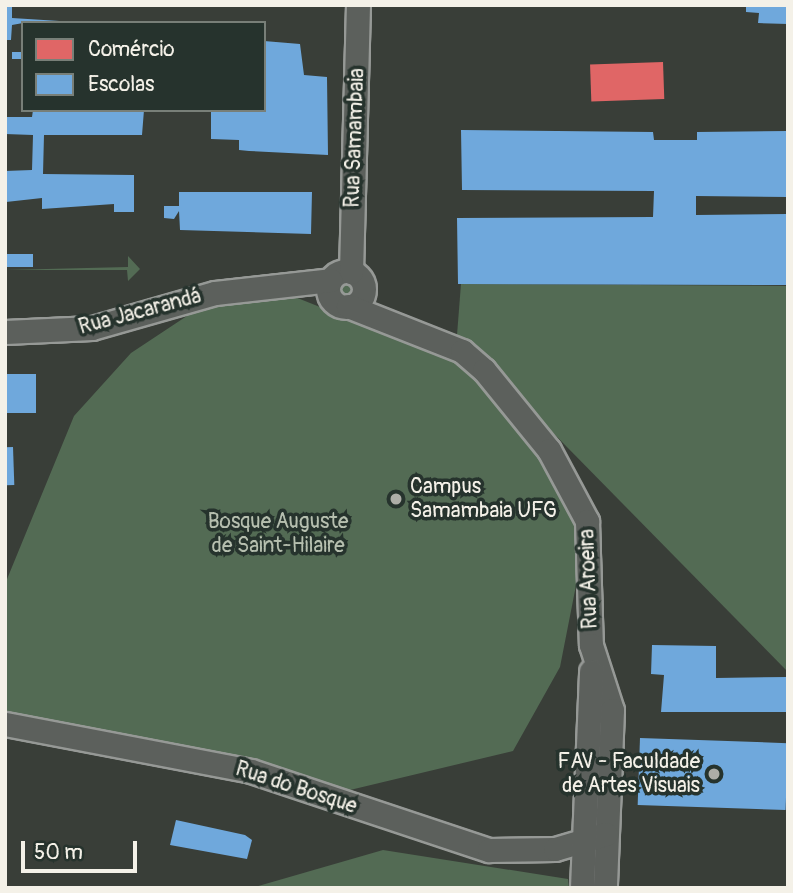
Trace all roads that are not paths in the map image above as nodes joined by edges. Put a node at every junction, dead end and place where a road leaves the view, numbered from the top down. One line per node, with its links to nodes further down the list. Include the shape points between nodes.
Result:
1 (358, 5): 2 (street, Rua Samambaia)
2 (345, 291): 3 (street, Rua Jacarandá, via 215,293 92,328); 4 (street, Rua Aroeira, via 395,326 462,351 550,450 587,521)
3 (5, 332)
4 (591, 645): 6 (street, Rua Aroeira, via 612,710); 7 (street)
5 (5, 724): 7 (street, Rua do Bosque, via 251,771 489,850 524,853)
6 (606, 834): 7 (street); 9 (street, Rua Aroeira)
7 (583, 839): 8 (street)
8 (582, 888)
9 (605, 888)

